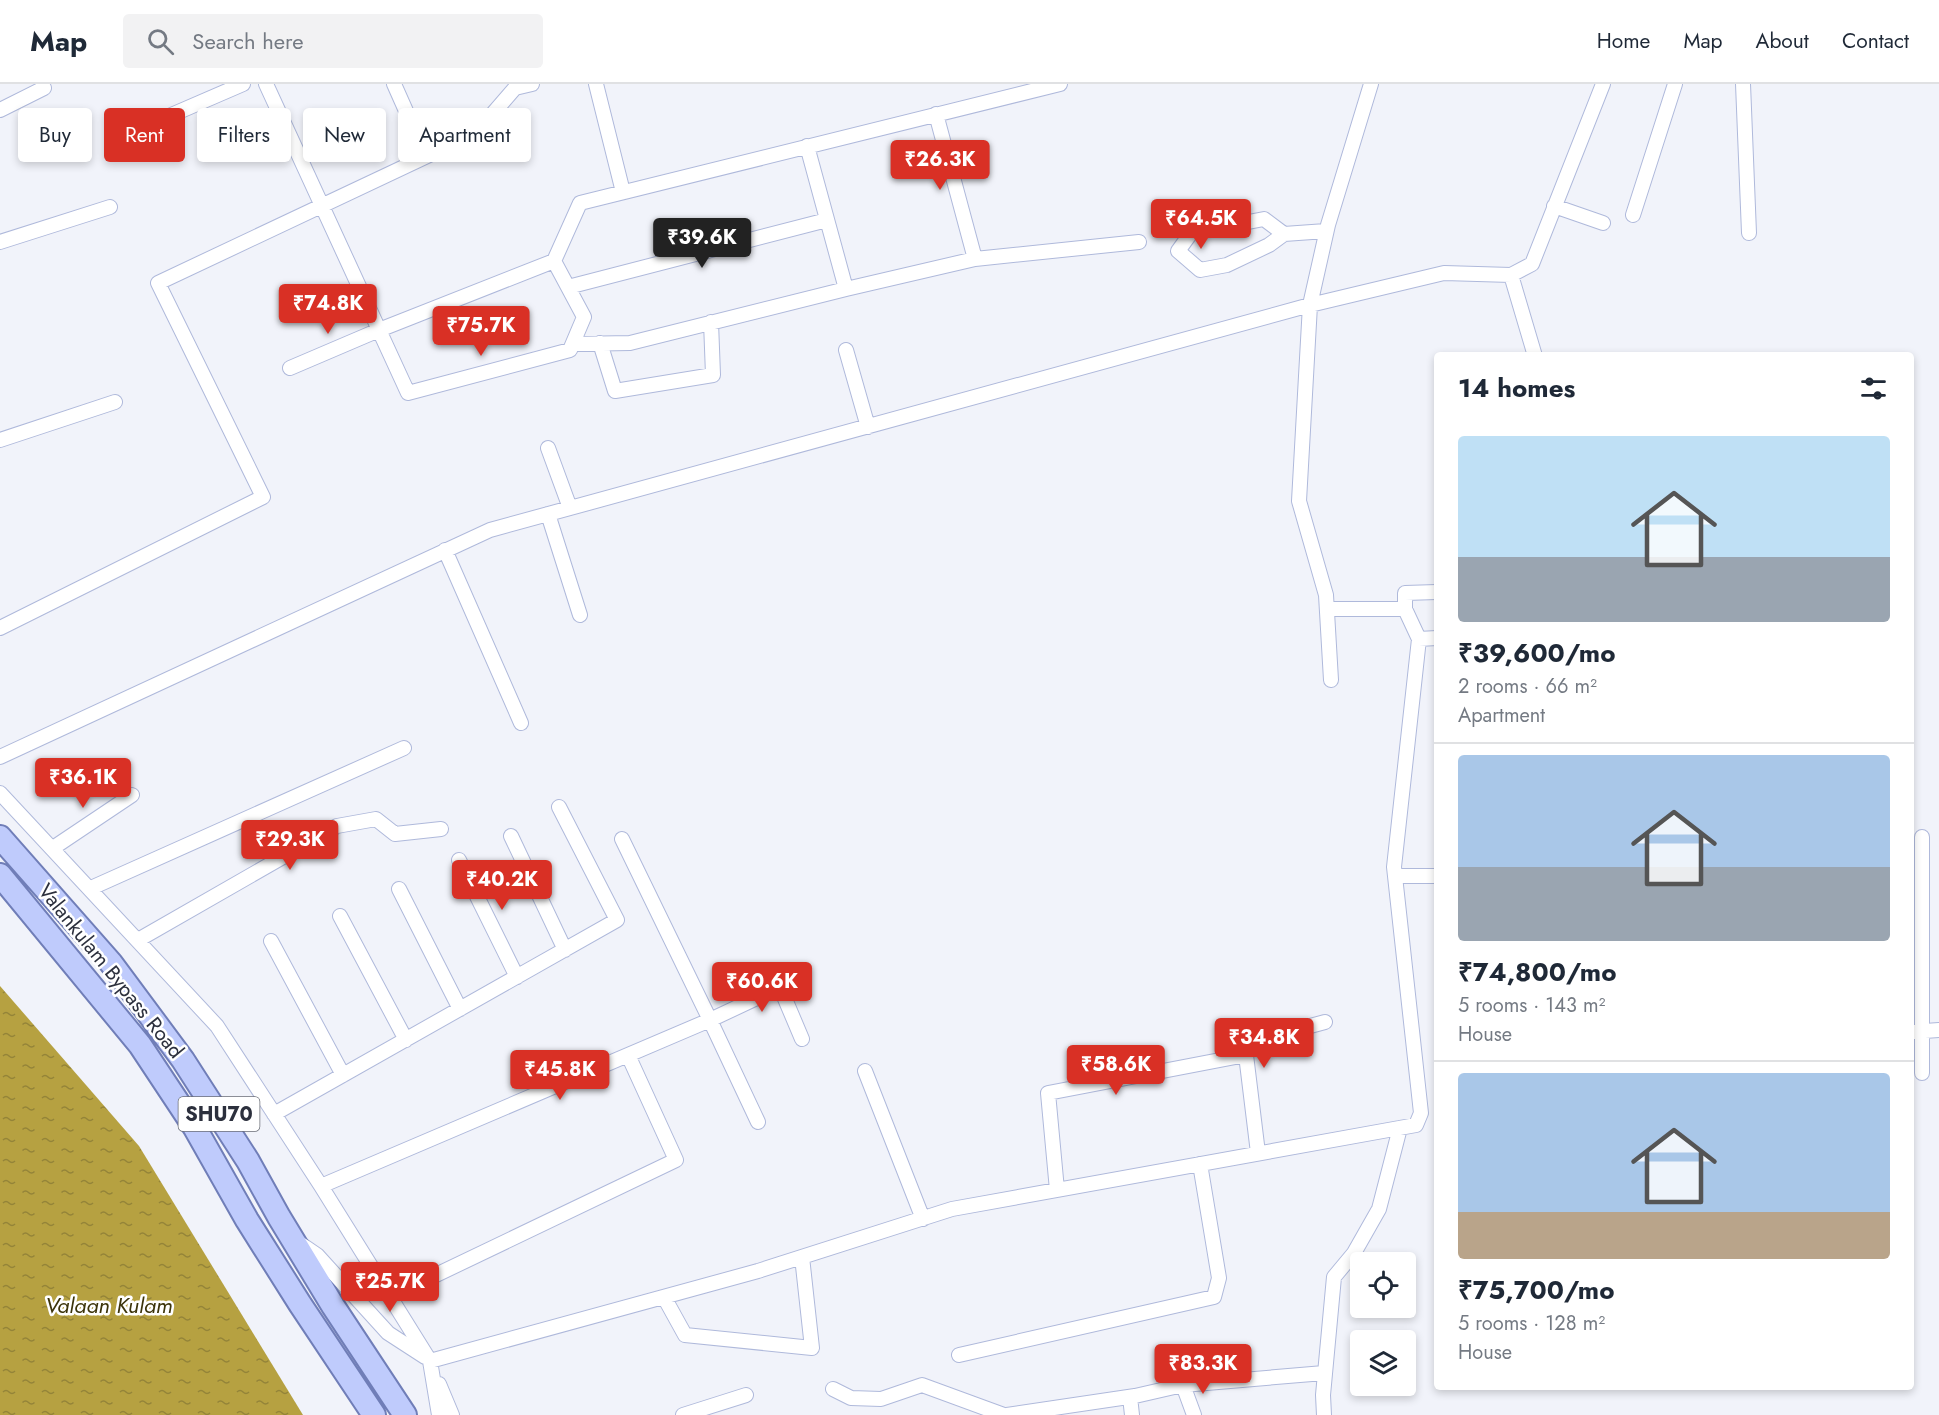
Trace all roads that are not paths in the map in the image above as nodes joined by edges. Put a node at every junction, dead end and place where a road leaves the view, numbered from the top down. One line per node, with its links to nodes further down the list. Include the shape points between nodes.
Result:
1 (243, 84): 15 (street)
2 (266, 84): 21 (street)
3 (394, 84): 13 (street)
4 (532, 84): 11 (street)
5 (596, 84): 20 (street)
6 (1060, 84): 17 (street)
7 (1371, 84): 27 (street)
8 (1603, 84): 22 (street)
9 (1675, 84): 24 (street)
10 (1743, 84): 28 (street)
11 (515, 86): 14 (street)
12 (44, 88): 16 (street)
13 (405, 108)
14 (497, 108)
15 (185, 109)
16 (0, 110)
17 (936, 114): 18 (street); 32 (street)
18 (807, 146): 20 (street); 25 (street)
19 (413, 162): 21 (street)
20 (623, 192): 33 (street, via 580,203)
21 (321, 206): 39 (street); 56 (street, via 158,284 263,497)
22 (1554, 206): 26 (street); 34 (street, via 1532,264)
23 (110, 207): 30 (street)
24 (1633, 215)
25 (827, 220): 35 (street); 36 (street)
26 (1603, 223)
27 (1326, 231): 29 (street); 37 (street)
28 (1749, 233)
29 (1284, 234): 29 (street, via 1227,265 1200,270 1178,251 1191,234 1264,219)
30 (0, 242)
31 (1139, 242): 32 (street)
32 (975, 259): 36 (street)
33 (554, 261): 35 (street); 39 (street)
34 (1511, 275): 37 (street, via 1444,273); 43 (street)
35 (568, 287): 41 (street, via 584,317)
36 (846, 289): 38 (street)
37 (1310, 305): 46 (street); 53 (street, via 1299,501)
38 (711, 322): 40 (street, via 630,343); 40 (street, via 713,375 615,391)
39 (379, 330): 41 (street, via 408,393 570,350); 44 (street)
40 (600, 343): 41 (street)
41 (573, 344)
42 (846, 350): 46 (street)
43 (1534, 352)
44 (290, 368)
45 (115, 402): 47 (street)
46 (868, 427): 49 (street)
47 (0, 440)
48 (548, 448): 49 (street)
49 (570, 508): 50 (street)
50 (548, 514): 51 (street, via 490,530); 55 (street)
51 (445, 550): 60 (street); 62 (street)
52 (1434, 592): 54 (street, via 1405,593)
53 (1327, 609): 54 (street); 59 (street)
54 (1405, 609): 58 (street)
55 (580, 615)
56 (0, 628)
57 (1434, 638): 58 (street)
58 (1419, 639): 74 (street)
59 (1331, 680)
60 (521, 723)
61 (404, 747): 76 (street)
62 (0, 757)
63 (0, 793): 71 (street)
64 (132, 795): 71 (street)
65 (559, 807): 81 (street, via 617,920)
66 (441, 829): 79 (street, via 395,834 376,819 337,826)
67 (511, 836): 81 (street)
68 (0, 837): 103 (main road, Valankulam Bypass Road / SHU70, via 111,963 177,1052 242,1150)
69 (1922, 837): 87 (street)
70 (622, 839): 84 (street)
71 (53, 848): 76 (street)
72 (459, 860): 82 (street)
73 (0, 875): 104 (main road, Valankulam Bypass Road / SHU70, via 140,1045 195,1128)
74 (1395, 876): 75 (street); 97 (street, via 1421,1113 1416,1125)
75 (1434, 876)
76 (91, 888): 79 (street)
77 (399, 889): 83 (street)
78 (340, 916): 89 (street)
79 (138, 940): 95 (street, via 217,1026)
80 (271, 941): 94 (street)
81 (565, 950): 82 (street)
82 (517, 977): 83 (street)
83 (460, 1009): 89 (street)
84 (710, 1020): 88 (street, via 780,987); 90 (street); 96 (street)
85 (1325, 1022): 91 (street, via 1251,1041)
86 (1939, 1030): 87 (street)
87 (1916, 1031): 93 (street)
88 (802, 1039)
89 (406, 1040): 94 (street)
90 (627, 1055): 100 (street); 106 (street, via 676,1160)
91 (1246, 1055): 98 (street); 101 (street, via 1048,1093)
92 (865, 1071): 102 (street)
93 (1922, 1073)
94 (343, 1075): 95 (street)
95 (274, 1114): 100 (street)
96 (758, 1122)
97 (1400, 1128): 98 (street); 110 (street, via 1379,1209 1354,1253 1334,1277)
98 (1258, 1153): 99 (street)
99 (1200, 1164): 101 (street); 108 (street, via 1219,1278 1214,1297)
100 (321, 1186): 106 (street)
101 (1057, 1190): 102 (street, via 952,1209)
102 (923, 1219): 105 (street)
103 (284, 1227): 104 (main road); 109 (street, via 317,1255 388,1333); 116 (main road, Valankulam Bypass Road / SHU70)
104 (256, 1234): 115 (main road, Valankulam Bypass Road / SHU70)
105 (802, 1257): 107 (street); 107 (street, via 812,1348 685,1335)
106 (390, 1297): 109 (street)
107 (664, 1297): 109 (street)
108 (959, 1355)
109 (430, 1360): 117 (street); 118 (street)
110 (1324, 1373): 111 (street); 123 (street)
111 (1183, 1384): 114 (street); 122 (street)
112 (833, 1389): 120 (street, via 851,1398 881,1399 922,1385)
113 (746, 1395): 119 (street)
114 (1130, 1397): 120 (street); 121 (street)
115 (374, 1415)
116 (405, 1415)
117 (439, 1415)
118 (452, 1415)
119 (683, 1415)
120 (1005, 1415)
121 (1132, 1415)
122 (1194, 1415)
123 (1324, 1415)

